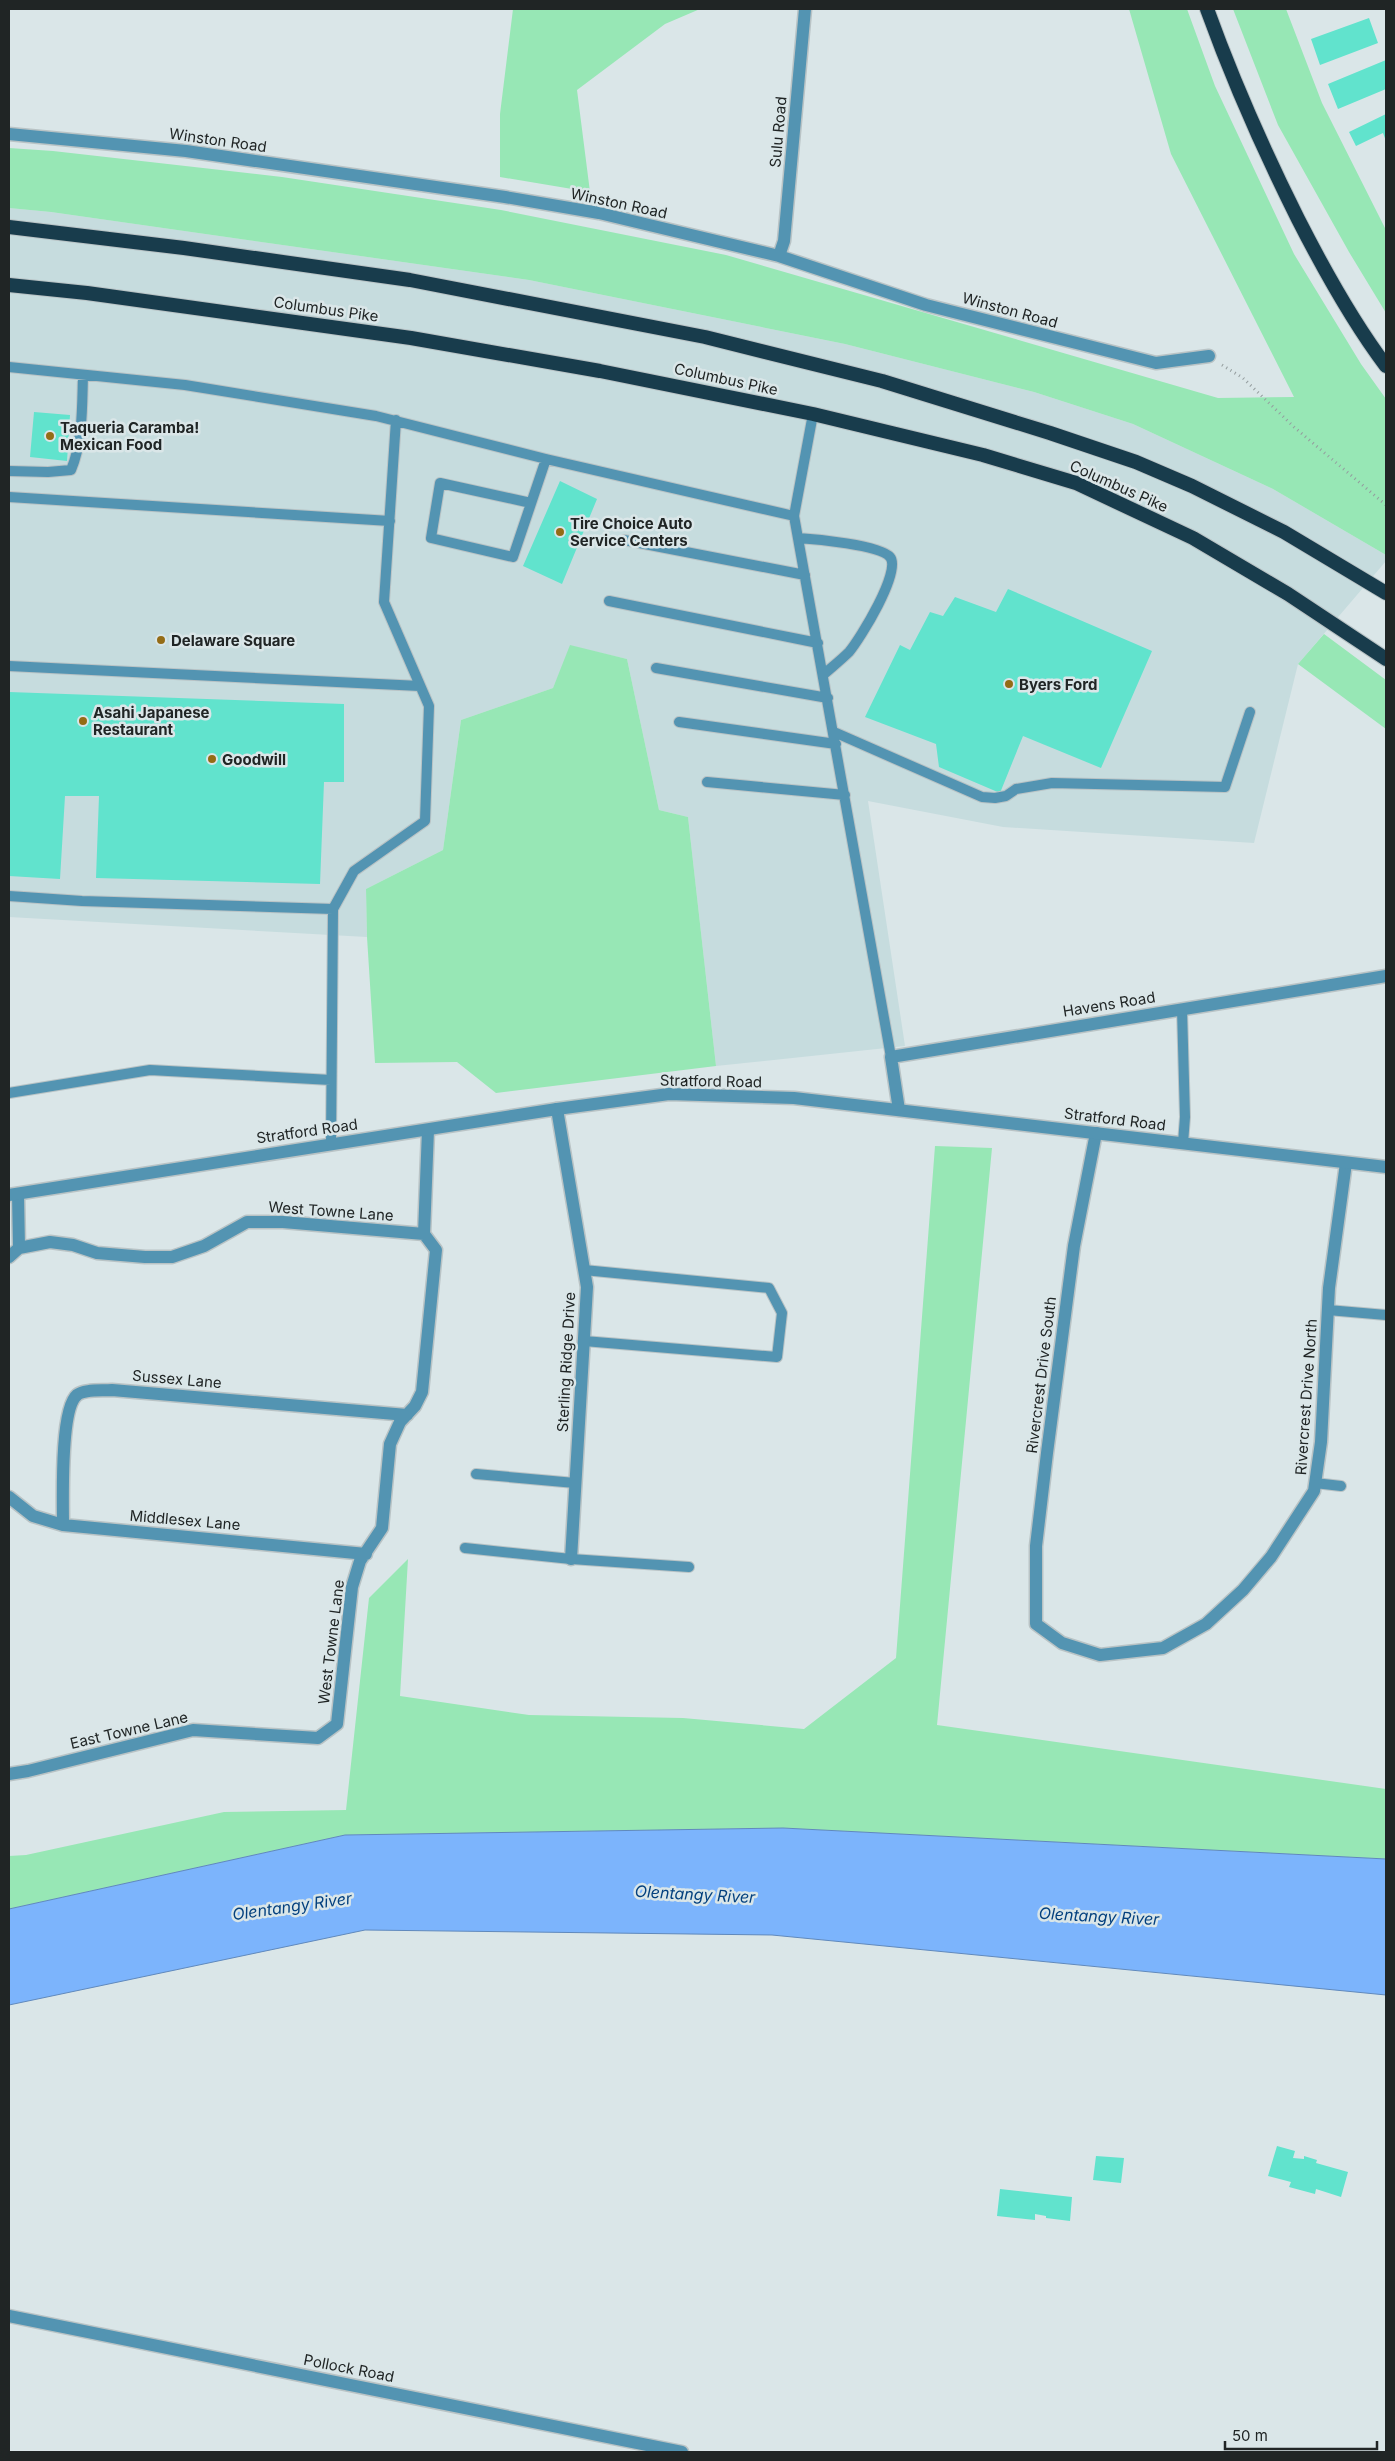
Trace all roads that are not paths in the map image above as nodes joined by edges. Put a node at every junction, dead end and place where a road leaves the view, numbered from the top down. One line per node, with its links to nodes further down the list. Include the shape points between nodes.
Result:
1 (805, 9): 5 (street, Sulu Road, via 784,241)
2 (1207, 9): 8 (highway, via 1272,167 1321,263)
3 (9, 134): 5 (street, Winston Road, via 186,150 521,199 599,213)
4 (9, 227): 22 (highway, Columbus Pike, via 410,280 705,337 882,381 1050,433 1184,482 1284,532)
5 (779, 256): 7 (street, Winston Road, via 926,305 1156,363)
6 (9, 285): 11 (highway, Columbus Pike, via 411,338 688,387)
7 (1209, 356)
8 (1386, 366)
9 (9, 367): 10 (lane)
10 (83, 375): 12 (lane, via 185,385); 14 (lane, via 76,460 71,470)
11 (813, 414): 17 (lane); 25 (highway, Columbus Pike, via 984,456 1076,483 1192,538 1288,594)
12 (396, 420): 13 (lane); 18 (lane)
13 (546, 459): 16 (lane); 17 (lane)
14 (9, 471)
15 (9, 498): 18 (lane)
16 (531, 503): 16 (lane, via 513,557 431,538 440,483)
17 (794, 516): 19 (lane)
18 (390, 521): 29 (lane, via 384,602)
19 (798, 538): 21 (lane); 28 (lane, via 860,546 890,556 893,563 891,578 850,651)
20 (624, 540): 21 (lane)
21 (805, 575): 24 (lane)
22 (1386, 593)
23 (608, 601): 24 (lane)
24 (818, 643): 28 (lane)
25 (1386, 659)
26 (9, 666): 29 (lane)
27 (656, 668): 30 (lane)
28 (823, 675): 30 (lane)
29 (420, 686): 38 (lane, via 429,706 424,821 354,871)
30 (828, 698): 33 (lane)
31 (1250, 712): 33 (lane, via 1225,788 1052,782 1016,789 1006,796 982,797)
32 (679, 722): 34 (lane)
33 (834, 732): 34 (lane)
34 (836, 744): 36 (lane)
35 (707, 782): 36 (lane)
36 (845, 795): 41 (lane)
37 (9, 896): 38 (lane)
38 (333, 909): 42 (lane)
39 (1386, 976): 40 (street, Havens Road)
40 (1182, 1009): 41 (street, Havens Road); 49 (lane)
41 (891, 1056): 45 (street)
42 (331, 1080): 43 (lane, via 150,1070); 48 (lane)
43 (9, 1093)
44 (557, 1109): 45 (street, Stratford Road, via 669,1094 794,1098); 46 (street, Stratford Road); 56 (street, Sterling Ridge Drive)
45 (899, 1110): 47 (street, Stratford Road)
46 (428, 1130): 48 (street, Stratford Road); 53 (street)
47 (1096, 1133): 49 (street, Stratford Road); 71 (street, Rivercrest Drive South, via 1074,1246 1047,1454 1036,1546)
48 (331, 1144): 52 (street, Stratford Road)
49 (1183, 1144): 50 (street, Stratford Road)
50 (1346, 1163): 51 (street, Stratford Road); 57 (street, Rivercrest Drive North)
51 (1386, 1167)
52 (13, 1195): 54 (street)
53 (424, 1234): 54 (street, West Towne Lane, via 247,1222 204,1246 172,1257 97,1253 50,1242); 60 (street, West Towne Lane, via 436,1250 426,1368 422,1392)
54 (19, 1248): 55 (street)
55 (9, 1257)
56 (584, 1270): 59 (street, Sterling Ridge Drive, via 587,1287); 59 (lane, via 769,1288 782,1313 777,1357)
57 (1328, 1310): 58 (lane); 63 (street, Rivercrest Drive North, via 1321,1442)
58 (1386, 1315)
59 (584, 1341): 62 (street, Sterling Ridge Drive)
60 (407, 1415): 66 (street, Sussex Lane, via 112,1390 79,1393 72,1400 66,1422); 68 (street, West Towne Lane, via 390,1444 382,1528)
61 (476, 1474): 62 (lane)
62 (575, 1483): 69 (street, Sterling Ridge Drive)
63 (1315, 1483): 64 (lane); 71 (street, Rivercrest Drive North, via 1314,1491 1271,1557 1228,1604 1206,1624 1163,1648 1100,1655 1062,1643)
64 (1341, 1486)
65 (9, 1498): 66 (street, Middlesex Lane, via 34,1516)
66 (63, 1525): 68 (street, Middlesex Lane)
67 (465, 1548): 69 (lane)
68 (366, 1554): 72 (street, West Towne Lane, via 360,1561 352,1587 337,1724)
69 (571, 1559): 70 (lane)
70 (689, 1567)
71 (1036, 1624)
72 (318, 1738): 73 (street, East Towne Lane, via 194,1730)
73 (9, 1774)
74 (9, 2316): 75 (street, Pollock Road)
75 (682, 2452)

